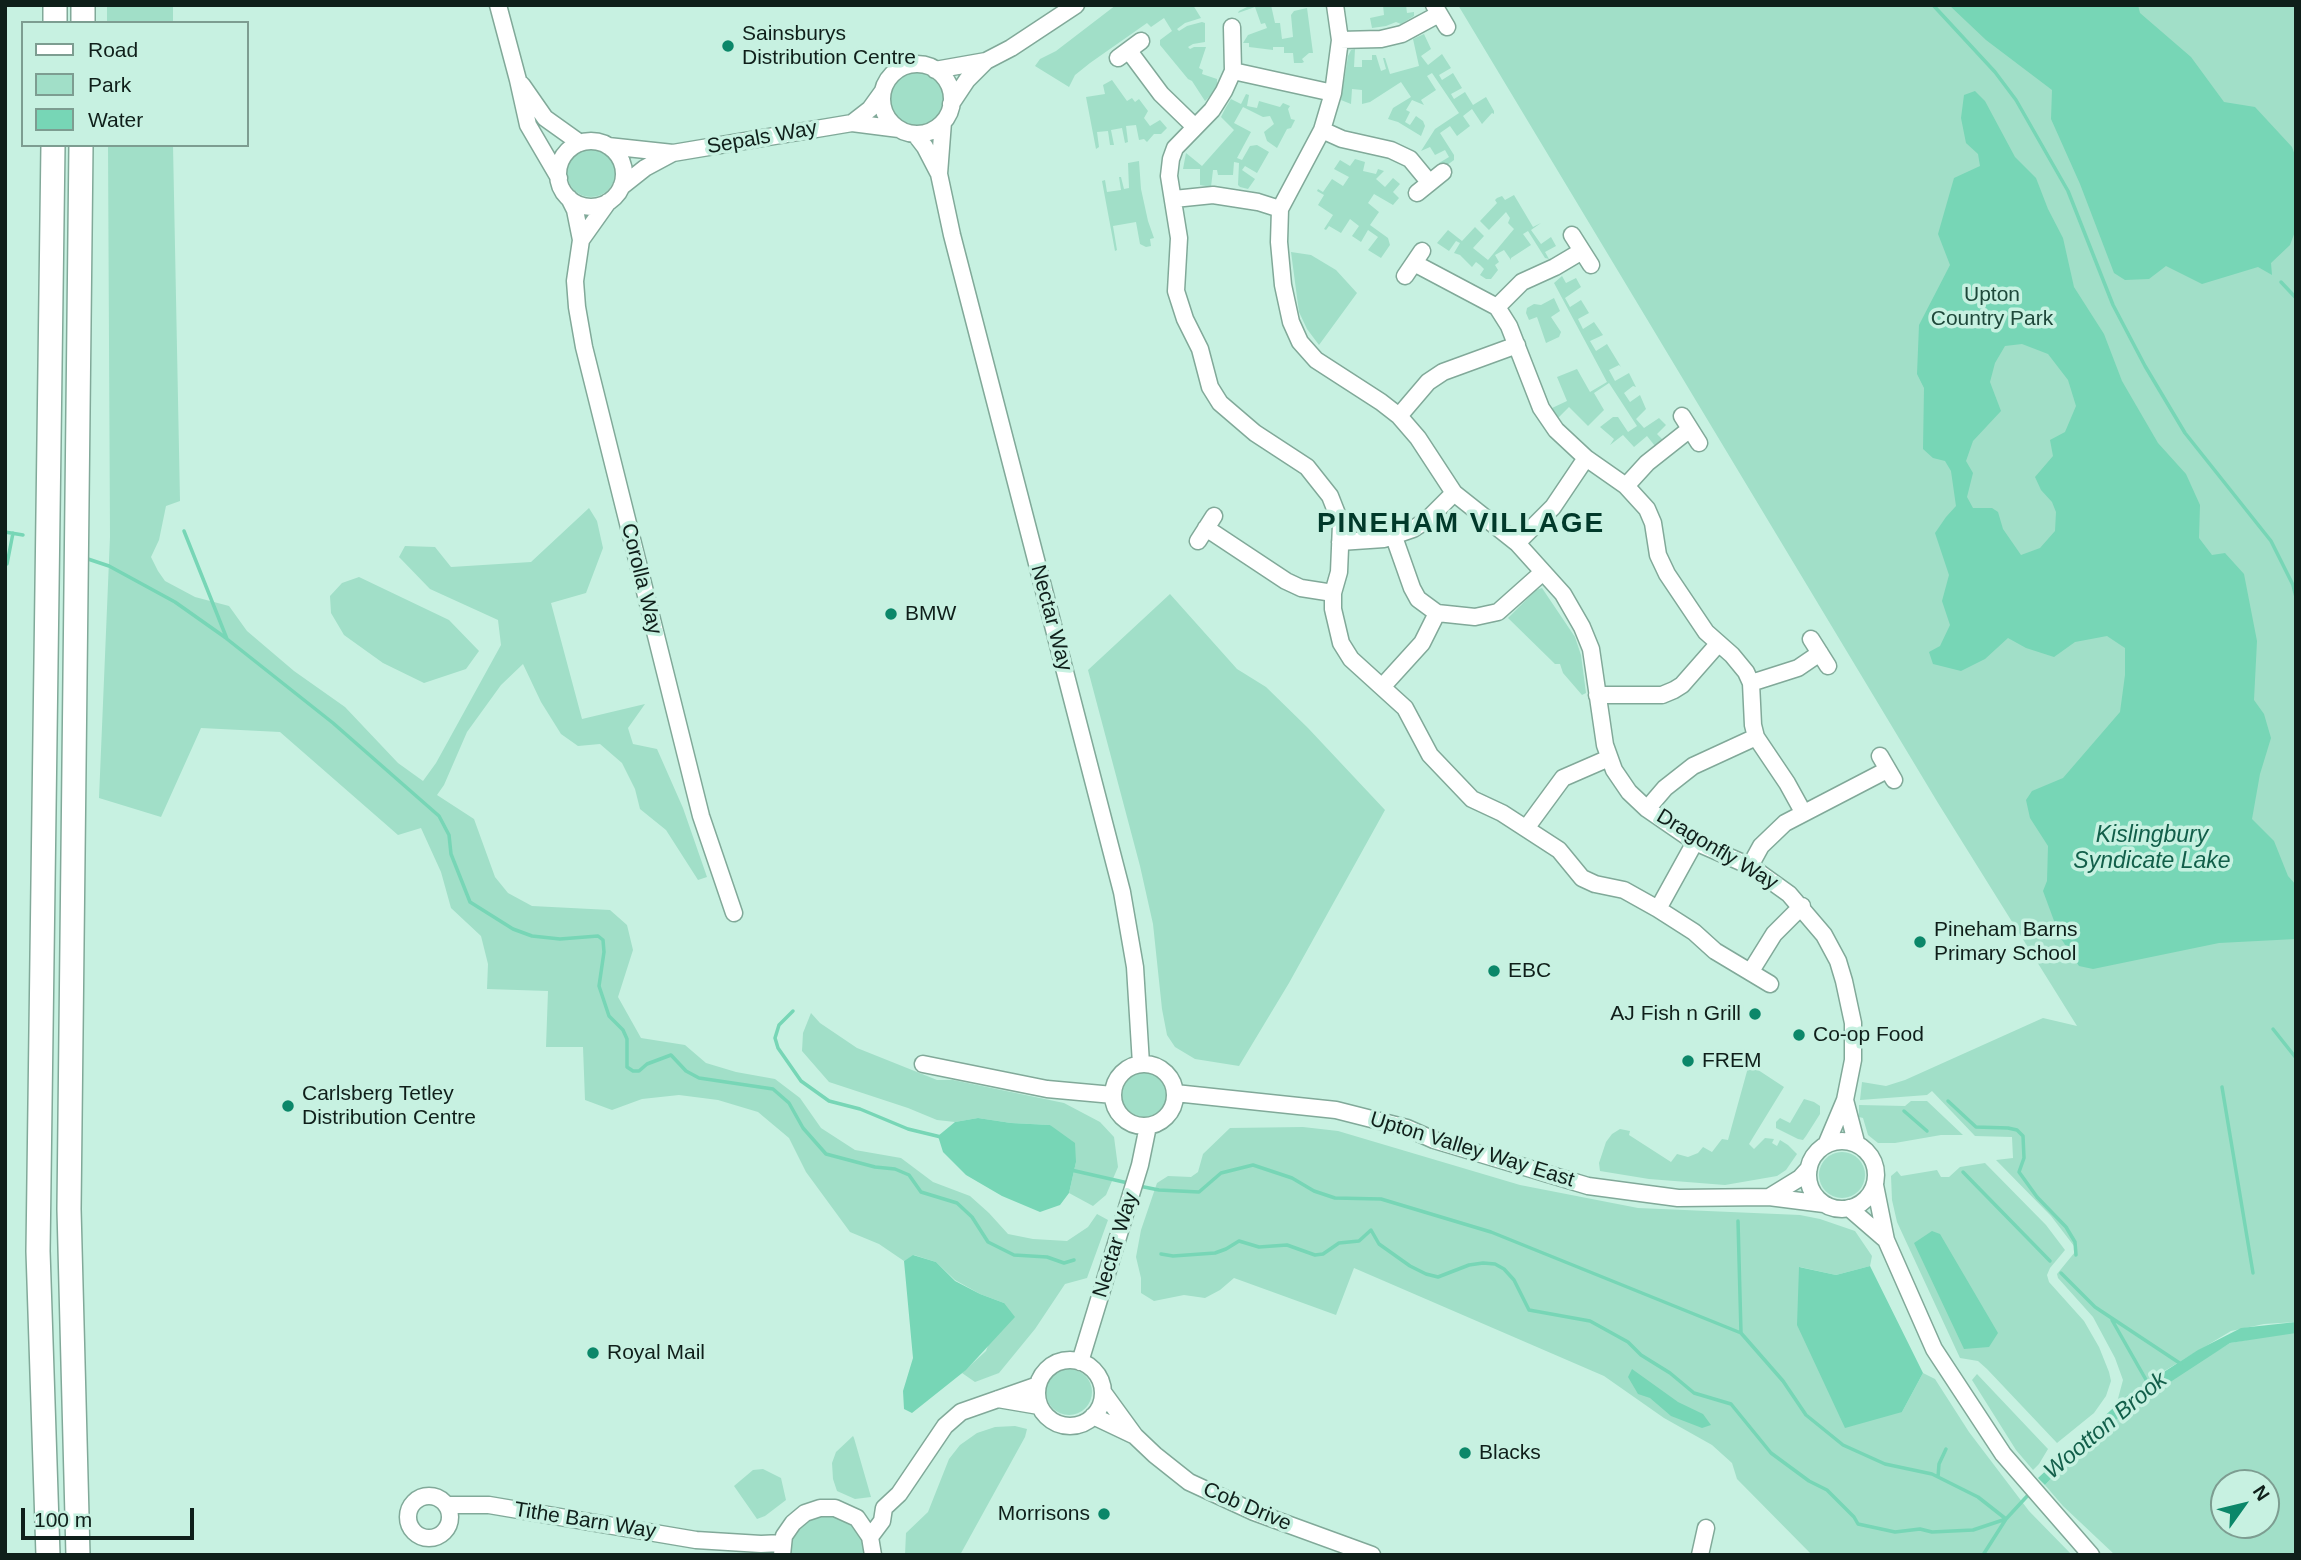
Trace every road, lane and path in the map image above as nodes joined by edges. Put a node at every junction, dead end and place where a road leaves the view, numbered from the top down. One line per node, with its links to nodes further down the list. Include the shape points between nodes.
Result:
1 (498, 5): 11 (street)
2 (1076, 5): 8 (street)
3 (1335, 5): 6 (street)
4 (1440, 15): 6 (street, via 1402,34)
5 (1232, 27): 10 (street)
6 (1340, 40): 13 (street)
7 (1129, 50): 17 (street, via 1161,94)
8 (985, 61): 9 (street); 14 (street)
9 (935, 70): 12 (street, via 922,64 900,69 887,80); 14 (street, via 947,82)
10 (1233, 71): 13 (street); 17 (street, via 1212,110)
11 (518, 80): 20 (street, via 545,118); 27 (street, via 528,125)
12 (883, 91): 16 (street); 18 (street, via 888,118)
13 (1334, 93): 19 (street)
14 (951, 104): 15 (street)
15 (943, 122): 18 (street, via 935,129); 26 (street, Nectar Way)
16 (852, 123): 18 (street, Sepals Way); 24 (street, Sepals Way)
17 (1194, 126): 30 (street, via 1171,159)
18 (907, 131): 26 (street, Nectar Way, via 925,147)
19 (1322, 131): 25 (street, via 1410,159 1423,187); 32 (street)
20 (580, 143): 21 (street, Sepals Way); 27 (street, via 563,156)
21 (608, 145): 24 (street, Sepals Way); 28 (street, via 624,169)
22 (53, 147): 99 (highway, via 38,1251)
23 (82, 147): 100 (highway, via 69,1209)
24 (673, 153): 28 (street, Sepals Way, via 645,167)
25 (1443, 172)
26 (939, 174): 71 (street, Nectar Way, via 1122,892 1135,967)
27 (559, 178): 29 (street)
28 (621, 187): 31 (street, Sepals Way)
29 (569, 198): 31 (street, via 590,206); 34 (street, Corolla Way)
30 (1174, 199): 32 (street, via 1213,195); 47 (street, via 1179,238 1176,291 1210,387 1229,413 1307,467 1330,496 1342,524)
31 (608, 202): 34 (street, Corolla Way)
32 (1280, 209): 40 (street, Dragonfly Way, via 1283,285 1300,341 1316,360)
33 (1572, 234): 35 (street)
34 (581, 240): 67 (street, Corolla Way, via 575,281 584,347 701,816)
35 (1582, 251): 37 (street); 38 (street, via 1522,282)
36 (1414, 263): 38 (street)
37 (1591, 265)
38 (1497, 307): 39 (street)
39 (1517, 345): 40 (street, via 1443,372 1428,382); 42 (street, via 1541,408 1556,430)
40 (1399, 416): 44 (street, Dragonfly Way)
41 (1690, 429): 43 (street)
42 (1586, 458): 43 (street); 48 (street, via 1553,507)
43 (1626, 486): 52 (street, via 1647,509 1662,565)
44 (1454, 493): 46 (street, via 1427,520); 48 (street, Dragonfly Way)
45 (1206, 528): 50 (street, via 1286,582)
46 (1394, 537): 47 (street); 51 (street, via 1418,599)
47 (1340, 542): 50 (street)
48 (1517, 543): 49 (street, Dragonfly Way)
49 (1543, 572): 51 (street, via 1498,612 1475,617); 56 (street, Dragonfly Way, via 1582,626 1591,649)
50 (1333, 593): 55 (street, via 1341,643 1350,659)
51 (1437, 612): 55 (street, via 1422,643)
52 (1717, 644): 54 (street, via 1732,655); 56 (street, via 1674,690 1662,695)
53 (1820, 652): 54 (street, via 1798,668)
54 (1751, 682): 57 (street)
55 (1382, 687): 62 (street, via 1412,719 1437,763 1472,799)
56 (1597, 695): 58 (street, Dragonfly Way)
57 (1756, 737): 60 (street, via 1693,766); 61 (street)
58 (1609, 758): 60 (street, Dragonfly Way, via 1629,792); 62 (street, via 1563,778)
59 (1887, 769): 61 (street)
60 (1647, 809): 63 (street, Dragonfly Way)
61 (1803, 812): 64 (street, via 1771,835)
62 (1527, 827): 66 (street, via 1559,850 1582,878 1624,890)
63 (1695, 842): 64 (street, Dragonfly Way); 66 (street)
64 (1750, 866): 65 (street, Dragonfly Way)
65 (1802, 906): 68 (street, via 1774,934); 74 (street, Dragonfly Way, via 1824,935 1844,981 1853,1023 1853,1060)
66 (1658, 909): 68 (street)
67 (734, 913)
68 (1751, 971): 69 (street)
69 (1770, 984)
70 (923, 1064): 73 (street, via 1047,1089)
71 (1141, 1064): 72 (street, via 1166,1073); 73 (street, via 1124,1071)
72 (1175, 1093): 75 (street, via 1166,1117); 80 (street, Upton Valley Way East, via 1336,1110 1588,1186 1678,1198)
73 (1113, 1096): 75 (street, via 1128,1122)
74 (1844, 1100): 76 (street, Dragonfly Way); 77 (street, Dragonfly Way)
75 (1148, 1126): 84 (street, Nectar Way)
76 (1856, 1142): 77 (street); 79 (street, via 1875,1162)
77 (1826, 1145): 78 (street, via 1814,1155)
78 (1809, 1168): 80 (street); 81 (street, via 1810,1185)
79 (1875, 1185): 82 (street, via 1861,1204); 83 (street)
80 (1769, 1197): 81 (street, Upton Valley Way East)
81 (1824, 1204): 82 (street)
82 (1849, 1208): 83 (street)
83 (1886, 1240): 98 (street, via 1934,1349 2003,1454)
84 (1080, 1362): 85 (street, via 1059,1362 1042,1375); 86 (street, via 1096,1373)
85 (1038, 1385): 87 (street); 88 (street)
86 (1103, 1392): 89 (street); 90 (street, Cob Drive)
87 (995, 1399): 88 (street); 91 (street, via 961,1412 945,1426)
88 (1039, 1406): 89 (street, via 1061,1425 1084,1423)
89 (1093, 1416): 90 (street, Cob Drive)
90 (1135, 1436): 103 (street, Cob Drive, via 1189,1482 1254,1512)
91 (884, 1508): 93 (street, via 873,1508); 95 (street, via 882,1521)
92 (448, 1513): 96 (street, Tithe Barn Way, via 489,1505)
93 (857, 1518): 95 (street); 97 (street, via 835,1508 805,1513 793,1523)
94 (1706, 1528): 104 (street)
95 (870, 1536): 102 (street)
96 (696, 1540): 97 (street, Tithe Barn Way); 101 (street, Tithe Barn Way)
97 (782, 1549)
98 (2089, 1554)
99 (48, 1555)
100 (78, 1555)
101 (724, 1555)
102 (873, 1555)
103 (1371, 1555)
104 (1700, 1555)

